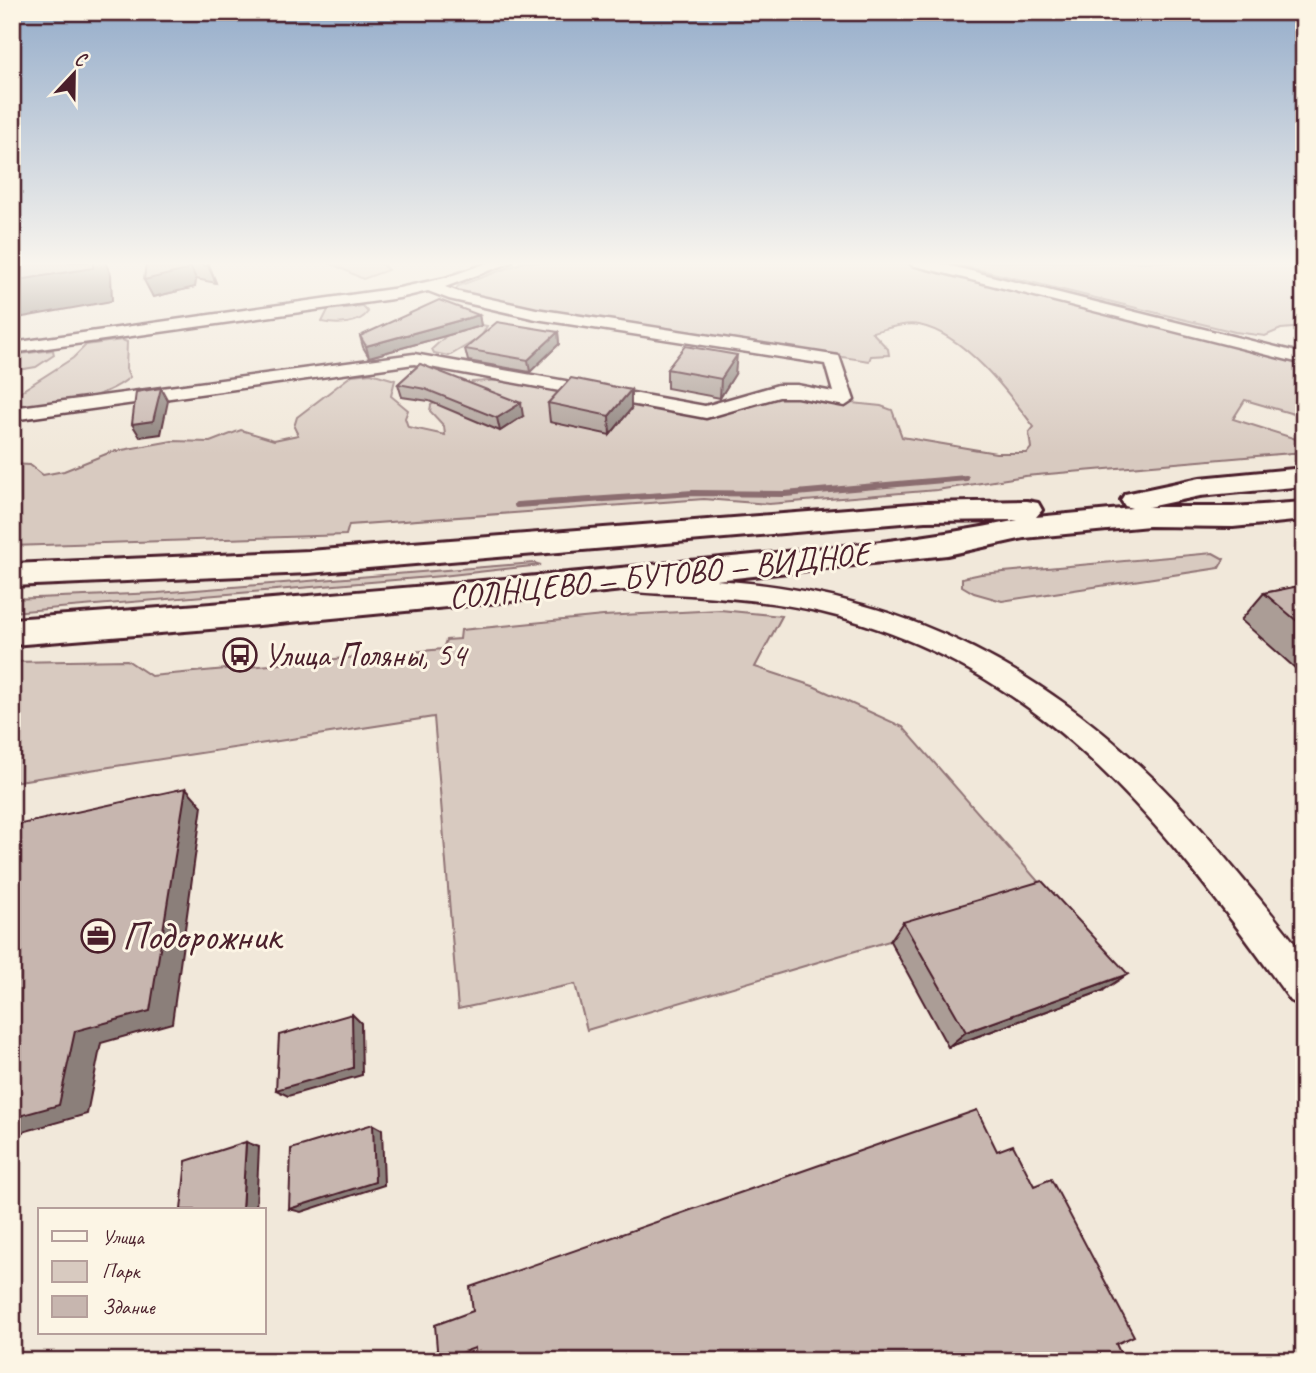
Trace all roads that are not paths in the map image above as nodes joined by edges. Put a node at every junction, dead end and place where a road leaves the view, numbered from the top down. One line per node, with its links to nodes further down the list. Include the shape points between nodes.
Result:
1 (168, 326): 4 (street)
2 (620, 326): 6 (street, via 833,359 845,400 778,391 706,412 414,359)
3 (1173, 326): 5 (street)
4 (12, 348)
5 (1304, 359)
6 (12, 414)
7 (1304, 477): 9 (main road, СОЛНЦЕВО — БУТОВО — ВИДНОЕ, via 1010,512 925,512 335,560)
8 (1304, 510): 10 (main road, СОЛНЦЕВО — БУТОВО — ВИДНОЕ, via 1233,517 1149,516 1038,527 947,545)
9 (12, 575)
10 (604, 581): 11 (main road, СОЛНЦЕВО — БУТОВО — ВИДНОЕ); 12 (street, via 745,591 833,606 918,632 1001,674 1070,720 1148,790)
11 (12, 632)
12 (1304, 988)

